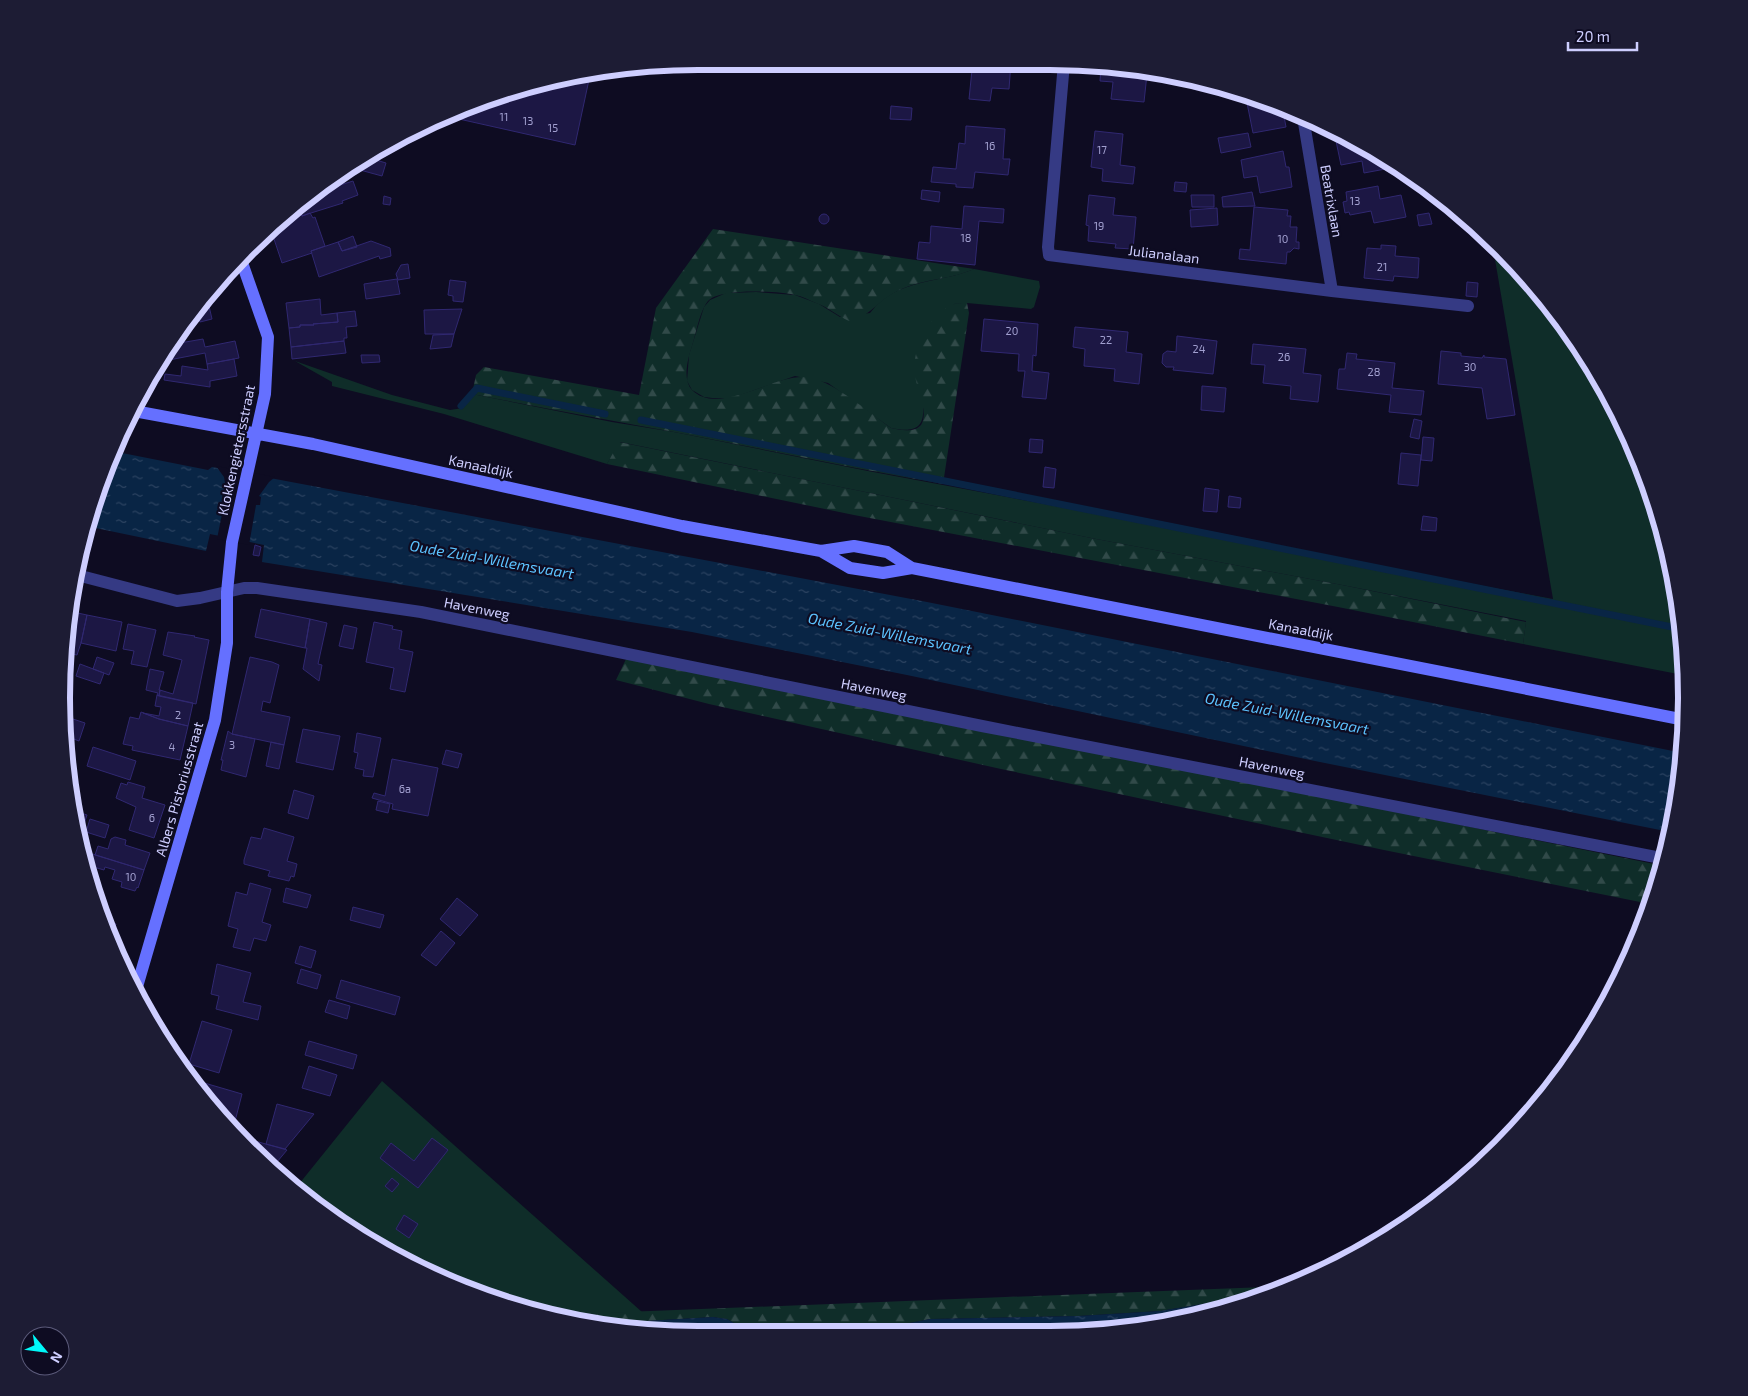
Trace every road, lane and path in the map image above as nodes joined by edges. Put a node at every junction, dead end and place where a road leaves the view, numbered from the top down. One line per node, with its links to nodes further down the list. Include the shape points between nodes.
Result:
1 (1063, 70): 4 (street, Julianalaan, via 1049,255)
2 (1303, 124): 4 (street, Beatrixlaan)
3 (243, 266): 7 (main road, Klokkengietersstraat, via 268,337 265,394)
4 (1332, 291): 5 (street, Julianalaan)
5 (1468, 306)
6 (139, 412): 7 (main road, Kanaaldijk)
7 (257, 433): 8 (main road, Kanaaldijk, via 682,526); 11 (main road, Klokkengietersstraat, via 232,542)
8 (821, 551): 9 (main road, Kanaaldijk, via 850,568 883,573); 9 (main road, Kanaaldijk, via 854,546 887,552)
9 (912, 568): 12 (main road, Kanaaldijk)
10 (82, 576): 11 (street, Havenweg, via 177,600)
11 (227, 592): 13 (street, Havenweg, via 257,588 421,612 992,728); 14 (main road, Albers Pistoriusstraat, via 227,643 216,720)
12 (1677, 719)
13 (1658, 857)
14 (138, 982)

